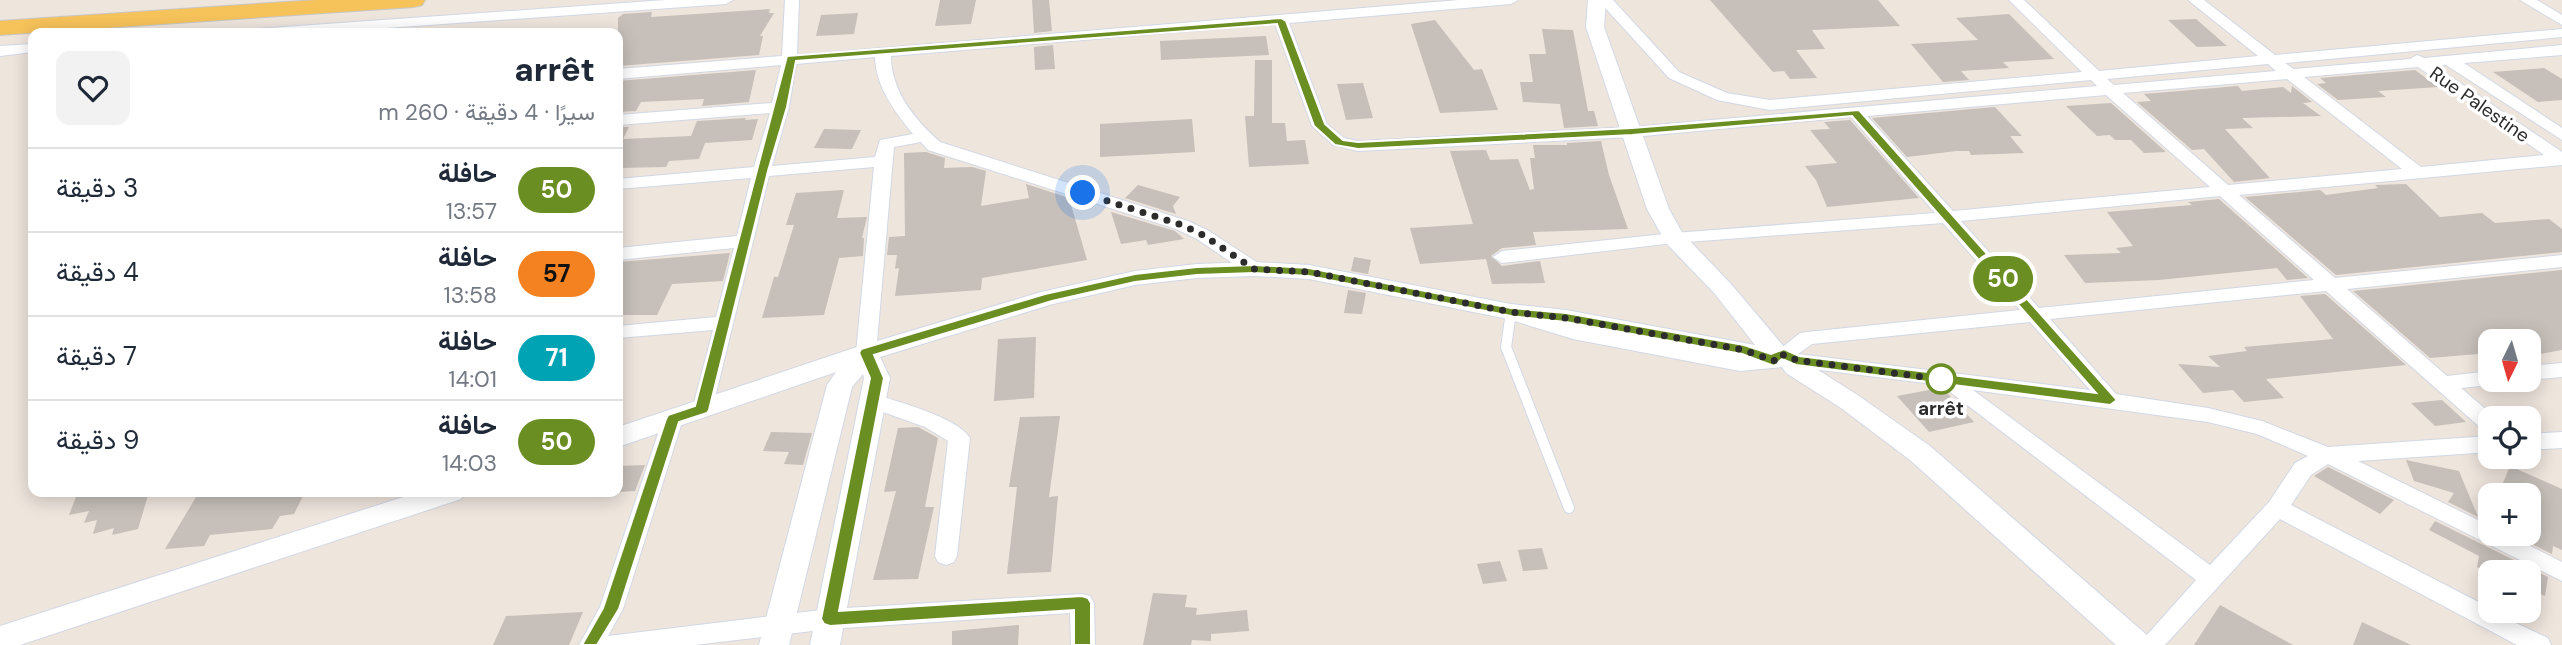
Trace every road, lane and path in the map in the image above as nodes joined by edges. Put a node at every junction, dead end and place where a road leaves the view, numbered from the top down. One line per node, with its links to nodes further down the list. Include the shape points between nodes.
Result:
1 (414, 0): 13 (main road)
2 (726, 0): 14 (street)
3 (792, 0): 22 (street)
4 (1511, 0): 10 (street)
5 (1597, 0): 12 (street)
6 (1605, 0): 15 (street)
7 (2016, 0): 28 (street)
8 (2195, 0): 23 (street)
9 (2527, 0): 11 (street)
10 (1281, 21): 21 (street); 33 (street, via 1320,126 1339,142 1358,146)
11 (2562, 21)
12 (1595, 27): 15 (street, via 1609,23); 33 (street)
13 (0, 28)
14 (403, 28)
15 (1633, 28): 28 (street, via 1674,75 1746,103 1770,105)
16 (2562, 33): 18 (street)
17 (28, 48): 20 (street)
18 (2399, 48): 23 (street); 25 (street, Rue Palestine)
19 (2562, 50): 24 (street)
20 (0, 51)
21 (883, 51): 22 (street); 35 (street, via 889,88)
22 (791, 58): 26 (street); 30 (street)
23 (2271, 60): 27 (street); 28 (street)
24 (2449, 60): 25 (street); 34 (street, Rue Palestine)
25 (2421, 62): 27 (street); 36 (street, Rue Palestine)
26 (623, 74)
27 (2290, 74): 29 (street); 39 (street)
28 (2096, 75): 29 (street)
29 (2110, 90): 31 (street); 41 (street)
30 (781, 107): 32 (street); 38 (street)
31 (1855, 112): 33 (street); 42 (street)
32 (623, 120)
33 (1632, 132): 43 (street, via 1658,209)
34 (2562, 135)
35 (924, 137): 37 (street, via 886,143); 48 (street, via 934,146 1182,225)
36 (2561, 159): 39 (street)
37 (883, 161): 38 (street); 54 (street)
38 (762, 171): 40 (street); 44 (street)
39 (2418, 173): 41 (street)
40 (623, 184)
41 (2226, 190): 42 (street); 49 (street)
42 (1948, 217): 43 (street); 51 (street)
43 (1674, 238): 46 (street); 55 (street)
44 (744, 241): 45 (street); 52 (street)
45 (623, 253)
46 (1502, 257)
47 (2562, 261): 49 (street)
48 (1254, 269): 50 (street, via 1309,272); 54 (street, via 1135,278 1049,297)
49 (2335, 286): 51 (street); 60 (street)
50 (1511, 312): 55 (street, via 1586,334 1740,362); 72 (lane, via 1506,347)
51 (2034, 314): 55 (street, via 1807,338); 61 (street)
52 (724, 323): 53 (street); 63 (street)
53 (623, 332)
54 (866, 353): 62 (street, via 877,378); 63 (street); 78 (street, via 840,385)
55 (1785, 360): 59 (street); 84 (street, via 1920,453)
56 (2562, 370): 57 (street)
57 (2541, 372)
58 (2478, 379): 60 (street)
59 (1946, 380): 61 (street); 76 (street)
60 (2444, 383): 64 (street)
61 (2110, 400): 70 (street, via 2262,428)
62 (873, 401): 74 (street, via 932,422 959,438); 77 (street)
63 (702, 410): 65 (street)
64 (2478, 414)
65 (673, 419): 66 (street); 81 (street, via 611,609)
66 (623, 435)
67 (2562, 440): 68 (street)
68 (2541, 441)
69 (2478, 445): 70 (street)
70 (2326, 455): 73 (street, via 2303,469); 75 (street)
71 (436, 497): 79 (street)
72 (1569, 508)
73 (2277, 508): 76 (street); 80 (street)
74 (946, 556)
75 (2562, 572)
76 (2210, 578): 85 (street)
77 (827, 632): 78 (street); 83 (street, via 1082,603)
78 (776, 634): 82 (street)
79 (0, 639)
80 (2535, 644)
81 (591, 645)
82 (612, 645)
83 (1083, 645)
84 (2137, 645)
85 (2150, 645)

